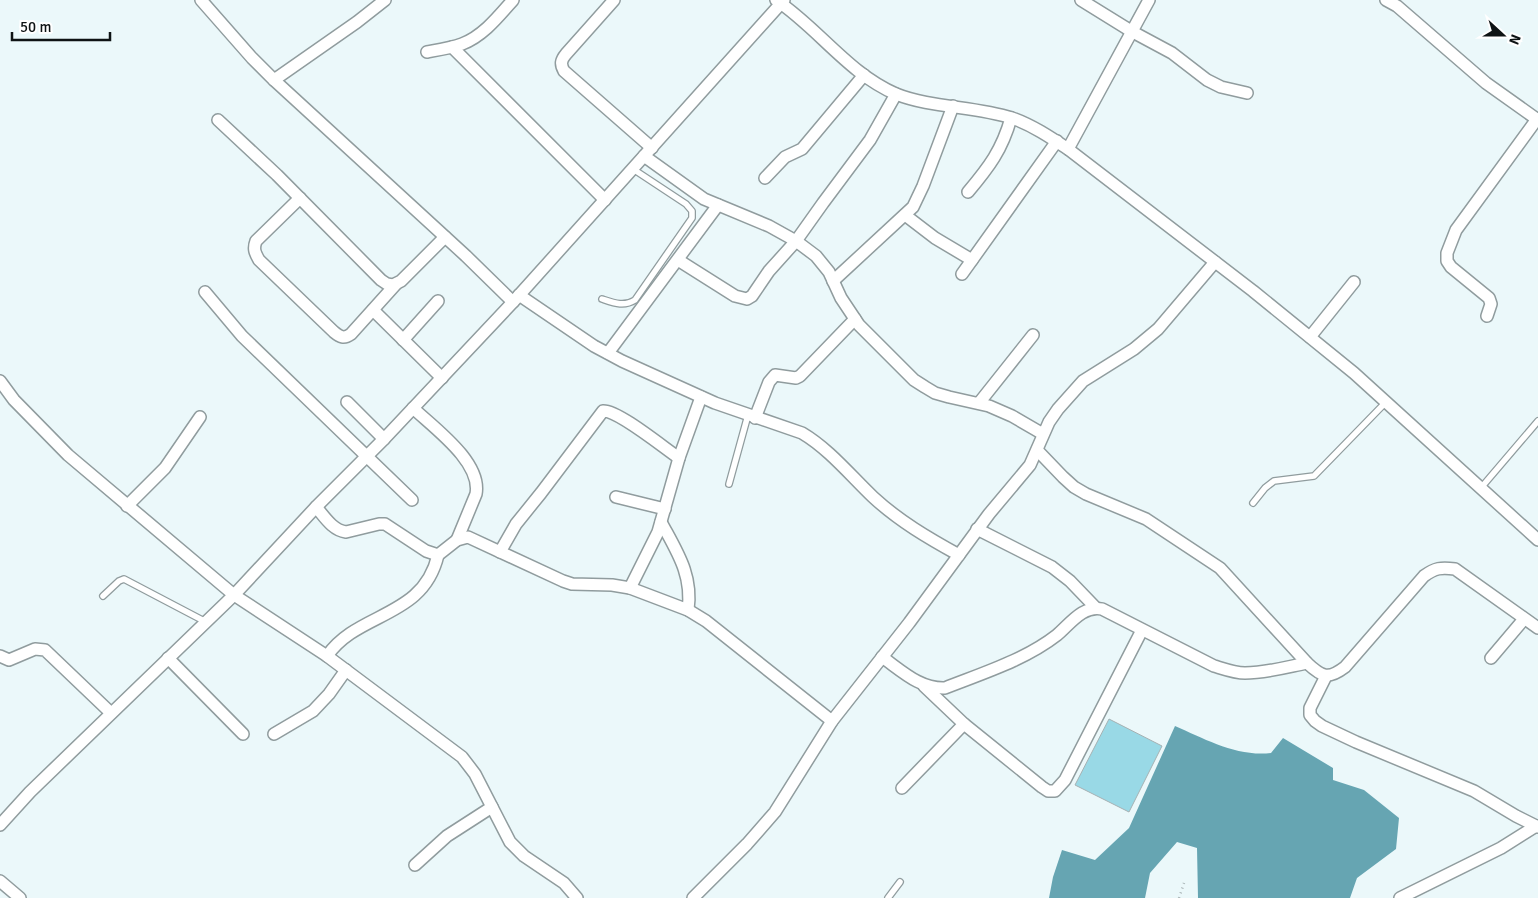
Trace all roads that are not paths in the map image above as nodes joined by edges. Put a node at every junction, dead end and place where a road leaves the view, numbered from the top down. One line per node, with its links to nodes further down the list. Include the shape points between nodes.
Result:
1 (203, 0): 14 (street)
2 (385, 0): 14 (street)
3 (513, 0): 11 (street, via 477,36)
4 (614, 0): 23 (street, via 561,60 561,66)
5 (1080, 0): 10 (street)
6 (1149, 0): 10 (street)
7 (1386, 0): 9 (street)
8 (781, 1): 13 (street); 23 (street)
9 (1396, 3): 19 (street, via 1486,83)
10 (1131, 31): 15 (street, via 1221,87); 22 (street)
11 (452, 47): 12 (street); 28 (street)
12 (427, 52)
13 (864, 75): 16 (street); 25 (street, via 802,149 784,157)
14 (274, 80): 31 (street)
15 (1247, 92)
16 (896, 94): 17 (street); 32 (street, via 870,140)
17 (953, 106): 18 (street); 30 (street, via 918,197)
18 (1011, 118): 21 (street); 26 (street, via 999,150)
19 (1537, 119): 45 (street, via 1456,230 1447,253 1451,268 1489,298 1491,304)
20 (218, 120): 27 (street)
21 (1057, 141): 22 (street); 34 (street)
22 (1068, 149): 35 (street)
23 (648, 152): 24 (street); 29 (street, via 687,188)
24 (632, 169): 28 (street); 42 (lane, via 686,204 692,211 692,218 635,300 624,304)
25 (765, 178)
26 (968, 192)
27 (300, 198): 39 (street, via 381,280); 44 (street, via 256,241 254,246 259,260 339,337 351,334)
28 (605, 200): 41 (street)
29 (718, 205): 32 (street); 33 (street)
30 (905, 215): 34 (street); 37 (street)
31 (446, 237): 39 (street); 41 (street)
32 (796, 241): 33 (street, via 747,299 735,296); 37 (street, via 816,256)
33 (678, 260): 50 (street)
34 (972, 260): 36 (street)
35 (1215, 262): 48 (street); 61 (street, via 1152,335 1083,380 1058,409)
36 (962, 274)
37 (833, 281): 46 (street)
38 (1354, 282): 48 (street)
39 (396, 284): 44 (street)
40 (205, 292): 64 (street, via 242,336)
41 (516, 299): 50 (street); 51 (street)
42 (602, 299)
43 (438, 301): 49 (street)
44 (373, 310): 49 (street)
45 (1487, 316)
46 (855, 319): 56 (street, via 925,388); 58 (street, via 800,376 775,375)
47 (1033, 335): 56 (street)
48 (1310, 337): 55 (street)
49 (403, 340): 51 (street)
50 (608, 354): 53 (street)
51 (442, 378): 57 (street)
52 (0, 381): 71 (street, via 14,400 68,455)
53 (701, 397): 58 (street); 65 (street)
54 (347, 402): 62 (street)
55 (1386, 402): 67 (street); 70 (lane, via 1314,476 1274,481)
56 (979, 403): 61 (street, via 1012,416)
57 (413, 408): 62 (street); 76 (street, via 460,452 476,479 476,494)
58 (752, 416): 66 (lane); 80 (street, via 814,440 899,519)
59 (200, 418): 71 (street, via 165,468)
60 (1538, 421): 67 (lane)
61 (1043, 434): 63 (street)
62 (384, 439): 64 (street)
63 (1038, 451): 75 (street, via 1021,478); 95 (street, via 1074,487 1146,520 1220,568)
64 (367, 456): 69 (street); 72 (street)
65 (679, 458): 73 (street); 78 (street, via 620,416 603,411 516,524)
66 (730, 484)
67 (1480, 489): 77 (street)
68 (616, 496): 73 (street)
69 (412, 500)
70 (1253, 503)
71 (127, 506): 82 (street)
72 (316, 506): 79 (street, via 340,532 385,524 426,551); 82 (street)
73 (665, 509): 74 (street)
74 (661, 522): 81 (street); 85 (street, via 687,574 690,590)
75 (977, 529): 80 (street); 84 (street, via 1052,567)
76 (457, 540): 78 (street, via 468,537); 79 (street)
77 (1538, 540)
78 (500, 552): 81 (street, via 572,584)
79 (438, 555): 91 (street, via 432,576 411,598 383,617 348,634)
80 (959, 555): 92 (street)
81 (630, 588): 85 (street)
82 (234, 595): 87 (street); 91 (street)
83 (103, 596): 87 (lane, via 124,579)
84 (1096, 608): 89 (street); 98 (street, via 1080,614 1056,635 1008,662 945,688)
85 (688, 610): 100 (street)
86 (1524, 619): 88 (street); 94 (street); 97 (street, via 1455,570 1434,569 1424,576 1345,667 1335,675)
87 (206, 622): 93 (street)
88 (1538, 628)
89 (1142, 630): 95 (street, via 1214,666 1243,673); 101 (street, via 1065,780 1055,791 1042,788)
90 (0, 656): 99 (street, via 9,660 35,649 45,650)
91 (327, 656): 96 (street)
92 (882, 657): 98 (street); 100 (street)
93 (168, 658): 99 (street); 102 (street)
94 (1491, 658)
95 (1308, 663): 97 (street)
96 (346, 670): 103 (street, via 313,711); 105 (street, via 462,757)
97 (1326, 676): 107 (street, via 1310,708 1314,721 1356,742 1468,788)
98 (922, 685): 101 (street)
99 (111, 713): 106 (street)
100 (832, 721): 113 (street, via 775,812)
101 (964, 724): 104 (street)
102 (243, 734)
103 (274, 734)
104 (902, 788)
105 (492, 807): 108 (street, via 447,836); 112 (street, via 516,849 564,883)
106 (0, 825)
107 (1537, 827): 115 (street)
108 (416, 865)
109 (0, 881): 111 (street)
110 (900, 882): 114 (lane)
111 (20, 898)
112 (577, 898)
113 (693, 898)
114 (888, 898)
115 (1400, 898)

